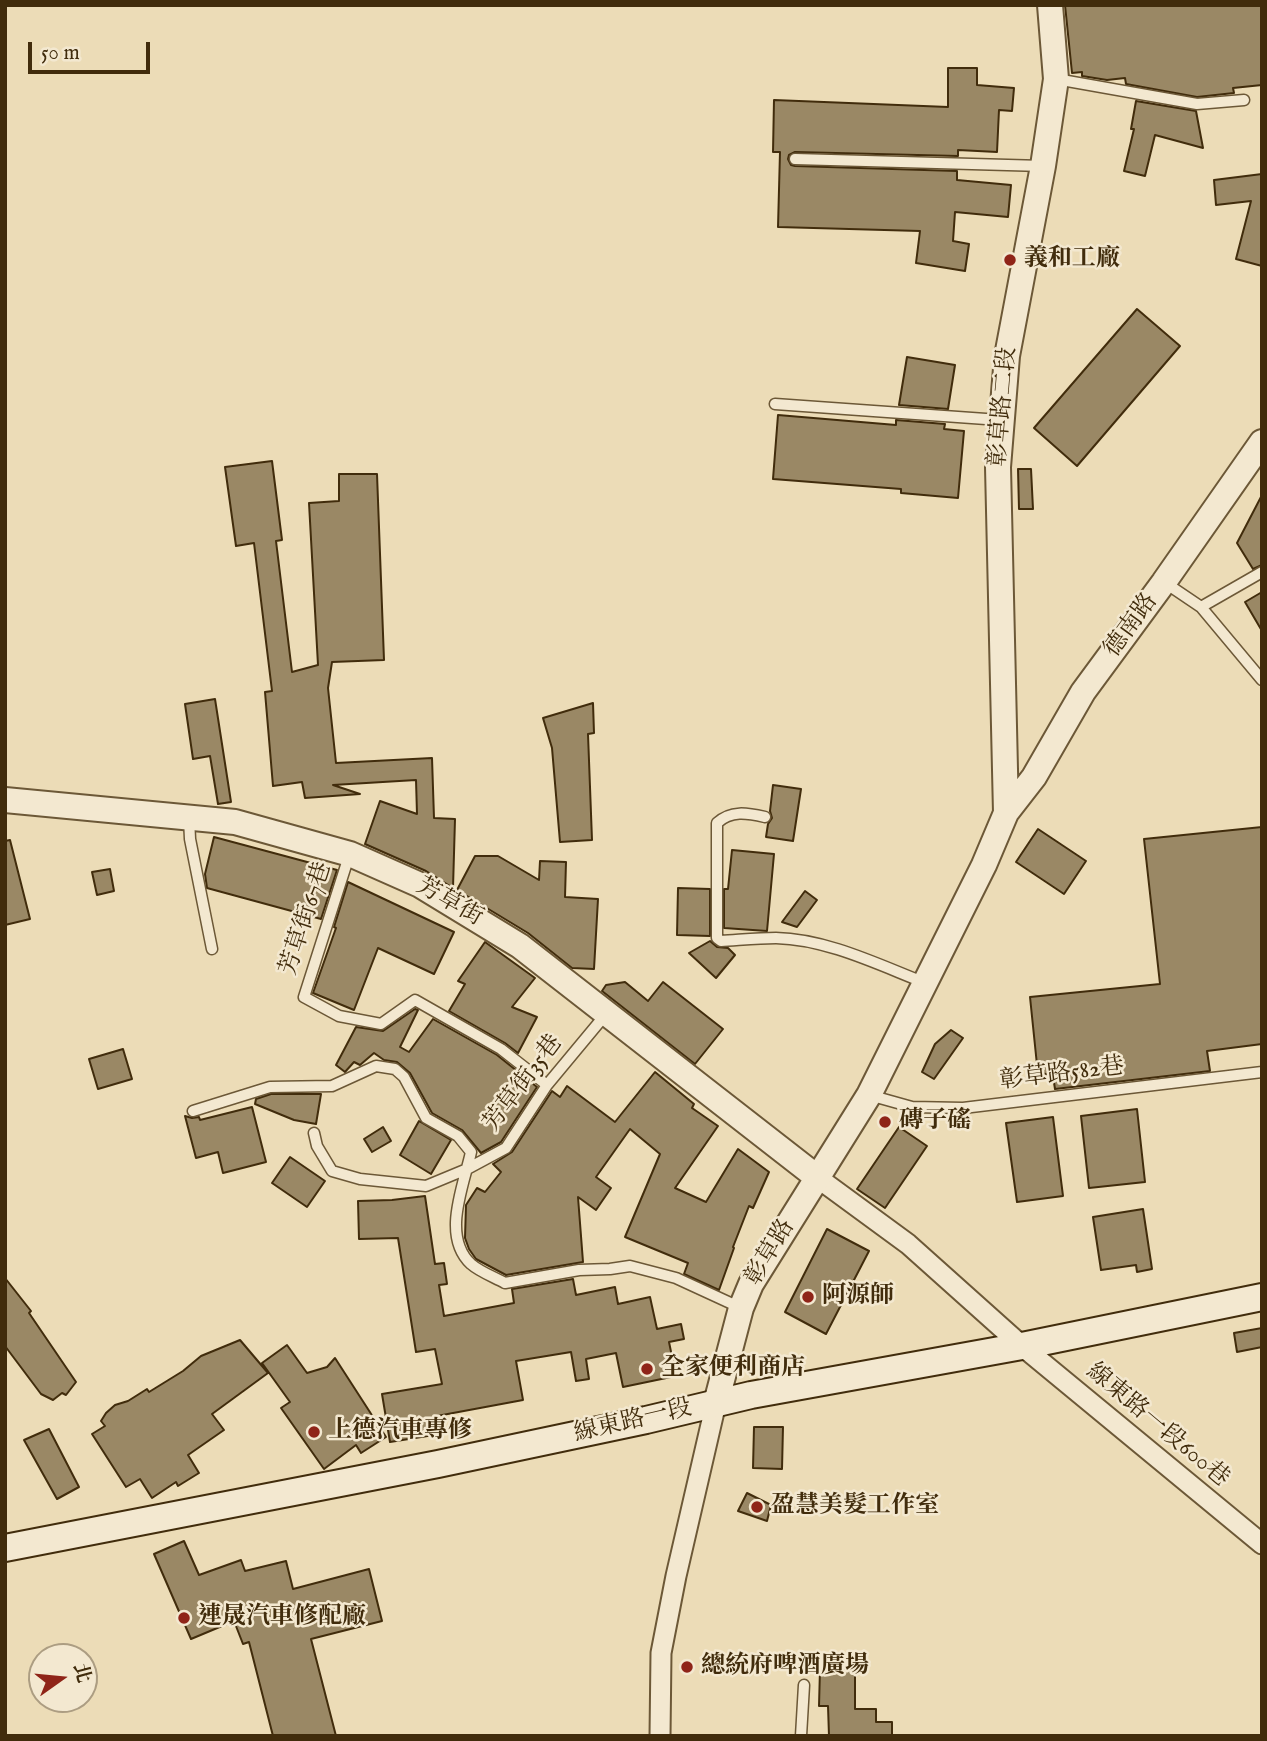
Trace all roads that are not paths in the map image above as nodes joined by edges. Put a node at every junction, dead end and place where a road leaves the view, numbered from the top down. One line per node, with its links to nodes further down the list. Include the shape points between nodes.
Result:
1 (1050, 5): 2 (street, 彰草路二段)
2 (1056, 79): 3 (lane, via 1197,104); 5 (street, 彰草路二段)
3 (1244, 100)
4 (795, 159): 5 (lane)
5 (1043, 166): 7 (street, 彰草路二段, via 1007,356)
6 (775, 404): 7 (lane)
7 (1000, 420): 14 (street, 彰草路二段, via 997,506)
8 (1262, 442): 10 (street, 德南路)
9 (1262, 572): 11 (lane)
10 (1164, 582): 11 (lane); 14 (street, 德南路, via 1083,692 1034,777)
11 (1201, 607): 12 (lane)
12 (1262, 680)
13 (5, 800): 16 (street, 芳草街)
14 (1006, 813): 19 (street, 彰草路)
15 (765, 817): 19 (lane, via 732,814 717,823 717,938 810,942)
16 (189, 818): 17 (street, 芳草街, via 257,827); 18 (lane)
17 (350, 854): 20 (street, 芳草街, via 420,885 479,919); 22 (lane, 芳草街67巷, via 304,997 339,1016 381,1024 415,1000 501,1049)
18 (212, 949)
19 (927, 983): 23 (street, 彰草路)
20 (606, 1014): 22 (lane, 芳草街35巷); 27 (street, 芳草街)
21 (1262, 1072): 23 (lane, 彰草路582巷, via 963,1108 912,1107)
22 (547, 1085): 26 (lane, 芳草街35巷, via 506,1148)
23 (869, 1095): 27 (street, 彰草路)
24 (193, 1111): 26 (lane, via 270,1087 332,1086 376,1066 395,1069 426,1118 458,1136 471,1152)
25 (314, 1133): 26 (lane, 芳草街35巷, via 332,1171 360,1179 426,1186)
26 (467, 1169): 29 (lane, via 455,1214 456,1238 470,1263 505,1283 630,1266 676,1278)
27 (818, 1178): 29 (street, 彰草路, via 751,1284); 30 (street, 線東路一段600巷, via 908,1244)
28 (1262, 1297): 30 (main road, 線東路一段)
29 (741, 1308): 31 (street, 彰草路)
30 (1021, 1346): 31 (main road, 線東路一段); 32 (street, 線東路一段600巷)
31 (716, 1403): 33 (main road, 線東路一段, via 438,1464); 35 (street, 彰草路, via 661,1653)
32 (1262, 1544)
33 (5, 1548)
34 (804, 1685): 36 (lane)
35 (660, 1736)
36 (801, 1736)

